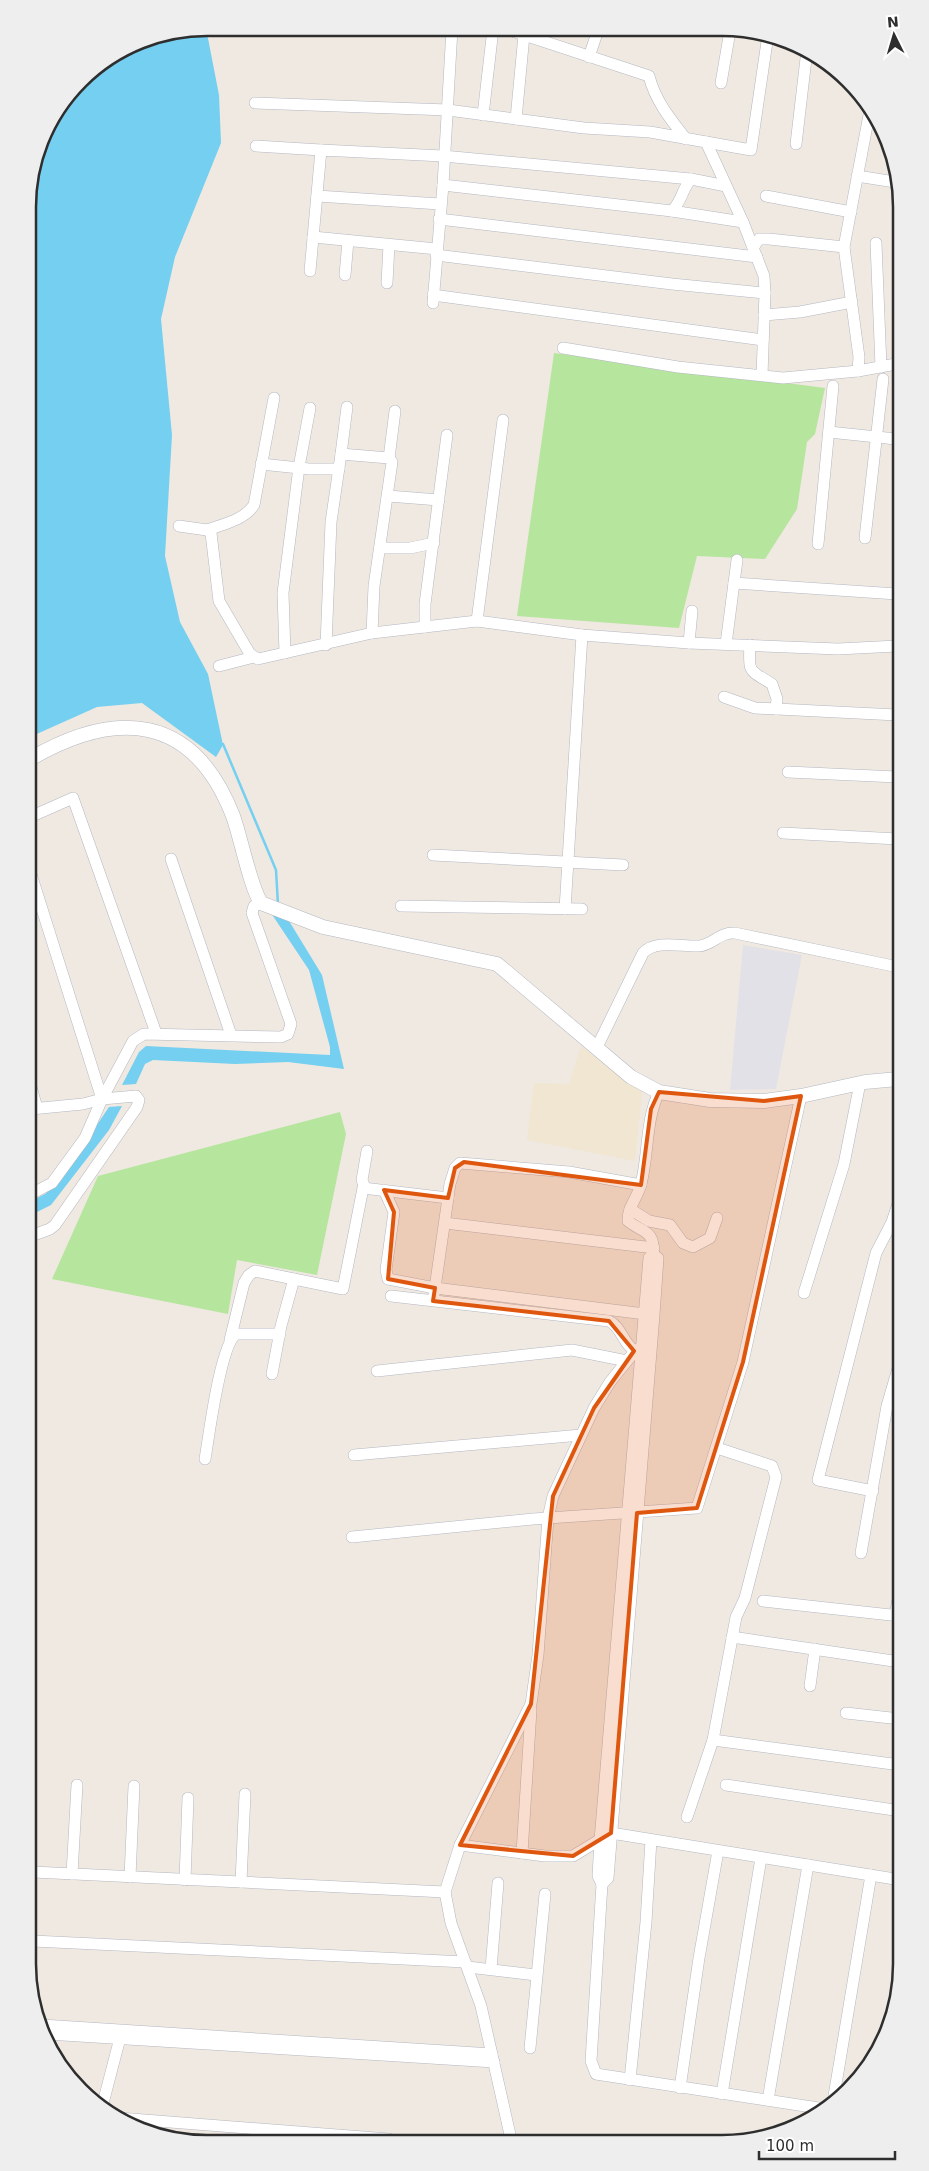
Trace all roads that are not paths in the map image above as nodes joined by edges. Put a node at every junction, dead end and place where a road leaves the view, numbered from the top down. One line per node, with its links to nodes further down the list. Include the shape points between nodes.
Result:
1 (492, 36): 13 (street)
2 (524, 36): 15 (street)
3 (528, 36): 8 (street)
4 (596, 36): 8 (street)
5 (452, 37): 12 (street)
6 (729, 37): 10 (street)
7 (767, 43): 17 (street, via 751,150)
8 (590, 57): 16 (street, via 649,76 666,113)
9 (806, 59): 18 (street)
10 (721, 83)
11 (255, 103): 12 (street)
12 (448, 110): 13 (street); 21 (street)
13 (483, 115): 15 (street)
14 (867, 118): 22 (street)
15 (516, 119): 16 (street)
16 (686, 138): 17 (street)
17 (706, 142): 26 (street)
18 (796, 144)
19 (256, 146): 20 (street)
20 (321, 150): 21 (street); 27 (street)
21 (443, 156): 23 (street); 25 (street)
22 (857, 176): 24 (street); 31 (street)
23 (691, 179): 26 (street); 30 (street)
24 (890, 181)
25 (443, 185): 29 (street); 30 (street)
26 (726, 186): 33 (street)
27 (317, 196): 29 (street); 34 (street)
28 (766, 196): 31 (street)
29 (440, 204): 32 (street)
30 (672, 210): 33 (street)
31 (851, 212): 38 (street)
32 (439, 219): 39 (street); 40 (street)
33 (743, 222): 40 (street)
34 (313, 237): 35 (street); 41 (street)
35 (348, 241): 37 (street); 42 (street)
36 (876, 243): 51 (street)
37 (389, 245): 39 (street); 43 (street)
38 (844, 247): 40 (street, via 759,239); 45 (street)
39 (437, 252): 44 (street, via 672,284); 47 (street, via 433,299)
40 (755, 252): 44 (street, via 764,276)
41 (310, 271)
42 (346, 276)
43 (387, 283)
44 (765, 293): 46 (street)
45 (852, 302): 46 (street); 50 (street)
46 (764, 315): 47 (street)
47 (763, 340): 52 (street)
48 (563, 348): 52 (street, via 678,367)
49 (893, 366): 51 (street)
50 (858, 371): 51 (street); 52 (street, via 783,378)
51 (882, 373): 61 (street)
52 (762, 375)
53 (833, 386): 59 (street)
54 (274, 398): 65 (street)
55 (347, 407): 63 (street)
56 (310, 408): 66 (street)
57 (395, 411): 64 (street)
58 (503, 420): 80 (street)
59 (828, 432): 61 (street); 74 (street)
60 (447, 434): 69 (street)
61 (876, 437): 62 (street); 72 (street)
62 (893, 439)
63 (342, 454): 64 (street); 67 (street)
64 (389, 458): 68 (street, via 392,462)
65 (261, 464): 66 (street); 71 (street, via 250,511 232,522)
66 (300, 467): 67 (street); 89 (street, via 283,593)
67 (339, 469): 86 (street, via 331,522)
68 (388, 496): 69 (street); 75 (street)
69 (439, 500): 73 (street)
70 (180, 526): 71 (street)
71 (207, 530): 90 (street, via 219,601)
72 (865, 538)
73 (434, 543): 75 (street, via 410,548); 81 (street, via 425,604)
74 (818, 544)
75 (380, 548): 82 (street)
76 (737, 560): 77 (street)
77 (734, 583): 78 (street); 85 (street)
78 (893, 594)
79 (692, 611): 84 (street)
80 (477, 621): 81 (street); 83 (street)
81 (425, 628): 82 (street)
82 (372, 633): 86 (street)
83 (582, 635): 84 (street); 103 (street)
84 (689, 643): 85 (street)
85 (726, 644): 87 (street)
86 (326, 645): 89 (street)
87 (750, 645): 88 (street, via 838,649); 93 (street, via 752,673 772,684)
88 (893, 646)
89 (285, 653): 90 (street, via 261,659)
90 (254, 657): 91 (street)
91 (219, 666)
92 (724, 697): 93 (street, via 755,708)
93 (776, 709): 94 (street)
94 (893, 715)
95 (37, 755): 106 (street, via 64,740 104,728 130,727 167,736 197,760 218,785)
96 (788, 772): 97 (street)
97 (893, 777)
98 (37, 814): 111 (street, via 73,798)
99 (783, 833): 100 (street)
100 (893, 839)
101 (434, 855): 103 (street)
102 (171, 859): 112 (street)
103 (568, 861): 104 (street); 108 (street)
104 (623, 864)
105 (37, 892): 118 (street)
106 (266, 905): 112 (street, via 254,906 252,913 291,1027 288,1034 281,1037); 113 (street, via 323,927 497,964)
107 (401, 906): 108 (street)
108 (565, 909): 109 (street)
109 (582, 909)
110 (893, 966): 113 (street, via 735,933 723,934 701,946 652,946 643,953)
111 (156, 1033): 112 (street); 118 (street, via 144,1034 134,1041)
112 (231, 1035)
113 (597, 1047): 116 (street, via 631,1077)
114 (893, 1080): 115 (street)
115 (860, 1083): 117 (street); 134 (street, via 844,1164)
116 (658, 1092): 117 (street, via 710,1100 764,1101); 121 (street, via 651,1109)
117 (801, 1096): 146 (street, via 742,1362)
118 (102, 1099): 119 (street); 124 (street, via 85,1138 52,1183); 130 (street, via 136,1096 139,1100 138,1106 55,1224)
119 (36, 1108)
120 (367, 1151): 122 (street, via 362,1180)
121 (641, 1185): 125 (street, via 570,1172 464,1162 455,1168); 126 (street)
122 (366, 1188): 123 (street); 132 (street, via 362,1190 343,1289)
123 (384, 1190): 125 (street); 133 (street, via 394,1212 386,1270 388,1279)
124 (36, 1191)
125 (448, 1198): 129 (street)
126 (630, 1209): 127 (street, via 649,1221 670,1225 683,1243 693,1247 710,1238); 131 (street, via 628,1221 650,1234)
127 (717, 1218)
128 (892, 1221): 149 (street, via 876,1253 818,1480)
129 (445, 1223): 131 (street); 133 (street)
130 (36, 1234)
131 (654, 1251): 137 (street, via 649,1258); 150 (street, via 658,1258)
132 (294, 1279): 138 (street); 139 (street, via 255,1272 248,1275)
133 (435, 1288): 136 (street); 137 (street)
134 (804, 1294)
135 (391, 1296): 136 (street)
136 (433, 1302): 140 (street, via 609,1321 614,1323 626,1344)
137 (645, 1314): 140 (street)
138 (280, 1334): 139 (street, via 236,1334); 143 (street)
139 (230, 1340): 148 (street, via 217,1386)
140 (638, 1349): 141 (street); 150 (street)
141 (627, 1360): 142 (street, via 572,1350); 145 (street, via 610,1382)
142 (377, 1372)
143 (272, 1374)
144 (892, 1388): 149 (street)
145 (581, 1434): 147 (street); 151 (street, via 553,1496)
146 (717, 1448): 150 (street, via 697,1508); 156 (street, via 772,1466 776,1474)
147 (354, 1455)
148 (205, 1459)
149 (873, 1491): 153 (street)
150 (633, 1513): 151 (street); 172 (street); 173 (street)
151 (548, 1518): 152 (street); 160 (street, via 538,1655)
152 (352, 1537)
153 (861, 1553)
154 (763, 1600): 155 (street)
155 (892, 1615)
156 (732, 1637): 157 (street); 163 (street)
157 (815, 1649): 158 (street); 159 (street)
158 (892, 1661)
159 (810, 1686)
160 (531, 1704): 175 (street); 177 (street)
161 (846, 1713): 162 (street)
162 (892, 1718)
163 (713, 1740): 164 (street); 171 (street)
164 (892, 1764)
165 (77, 1785): 181 (street)
166 (726, 1785): 170 (street)
167 (134, 1786): 183 (street)
168 (245, 1794): 186 (street)
169 (188, 1798): 185 (street)
170 (892, 1810)
171 (687, 1817)
172 (611, 1833): 173 (street); 174 (street); 188 (street, via 608,1878)
173 (600, 1840): 177 (street, via 573,1856); 188 (street, via 598,1876)
174 (651, 1840): 176 (street); 200 (street)
175 (460, 1845): 177 (street); 189 (street)
176 (718, 1851): 178 (street); 201 (street)
177 (522, 1853)
178 (761, 1858): 179 (street); 203 (street)
179 (808, 1865): 182 (street); 205 (street)
180 (36, 1872): 181 (street)
181 (72, 1874): 183 (street)
182 (871, 1875): 184 (street); 202 (street)
183 (130, 1877): 185 (street)
184 (892, 1879)
185 (185, 1880): 186 (street)
186 (241, 1882): 189 (street)
187 (498, 1883): 193 (street)
188 (602, 1884): 200 (street, via 591,2061 596,2074)
189 (445, 1892): 192 (street, via 451,1923)
190 (545, 1894): 194 (street)
191 (36, 1941): 192 (street)
192 (467, 1964): 193 (street); 199 (street)
193 (491, 1969): 194 (street)
194 (536, 1975): 198 (street)
195 (48, 2025): 199 (street)
196 (52, 2035): 197 (street)
197 (120, 2038): 199 (street); 204 (street)
198 (530, 2048)
199 (493, 2058): 209 (street)
200 (630, 2080): 201 (street)
201 (680, 2088): 203 (street)
202 (835, 2092)
203 (722, 2094): 205 (street)
204 (104, 2100)
205 (768, 2100): 206 (street)
206 (815, 2107)
207 (137, 2119): 208 (street)
208 (338, 2135)
209 (510, 2135)

